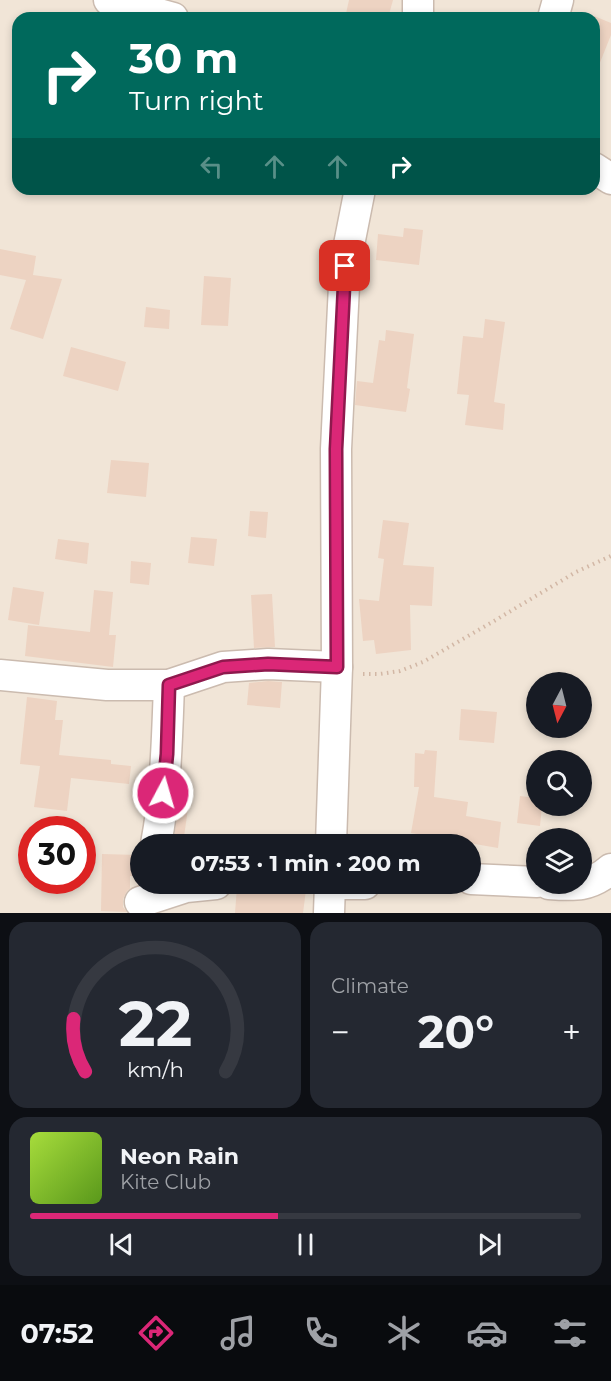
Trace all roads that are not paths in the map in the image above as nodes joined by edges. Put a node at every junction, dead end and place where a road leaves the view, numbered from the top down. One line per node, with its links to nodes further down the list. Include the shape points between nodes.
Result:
1 (109, 0): 2 (street)
2 (152, 12)
3 (359, 195): 4 (street, via 345,266 337,426)
4 (337, 667): 6 (street, via 223,667); 8 (street)
5 (0, 675): 6 (street, via 107,685)
6 (169, 685): 7 (street, via 167,754)
7 (157, 834)
8 (331, 834)
9 (611, 869): 11 (street)
10 (481, 879): 12 (street)
11 (592, 881)
12 (526, 882)
13 (160, 894): 15 (street)
14 (330, 894): 16 (street)
15 (141, 899)
16 (329, 913)

